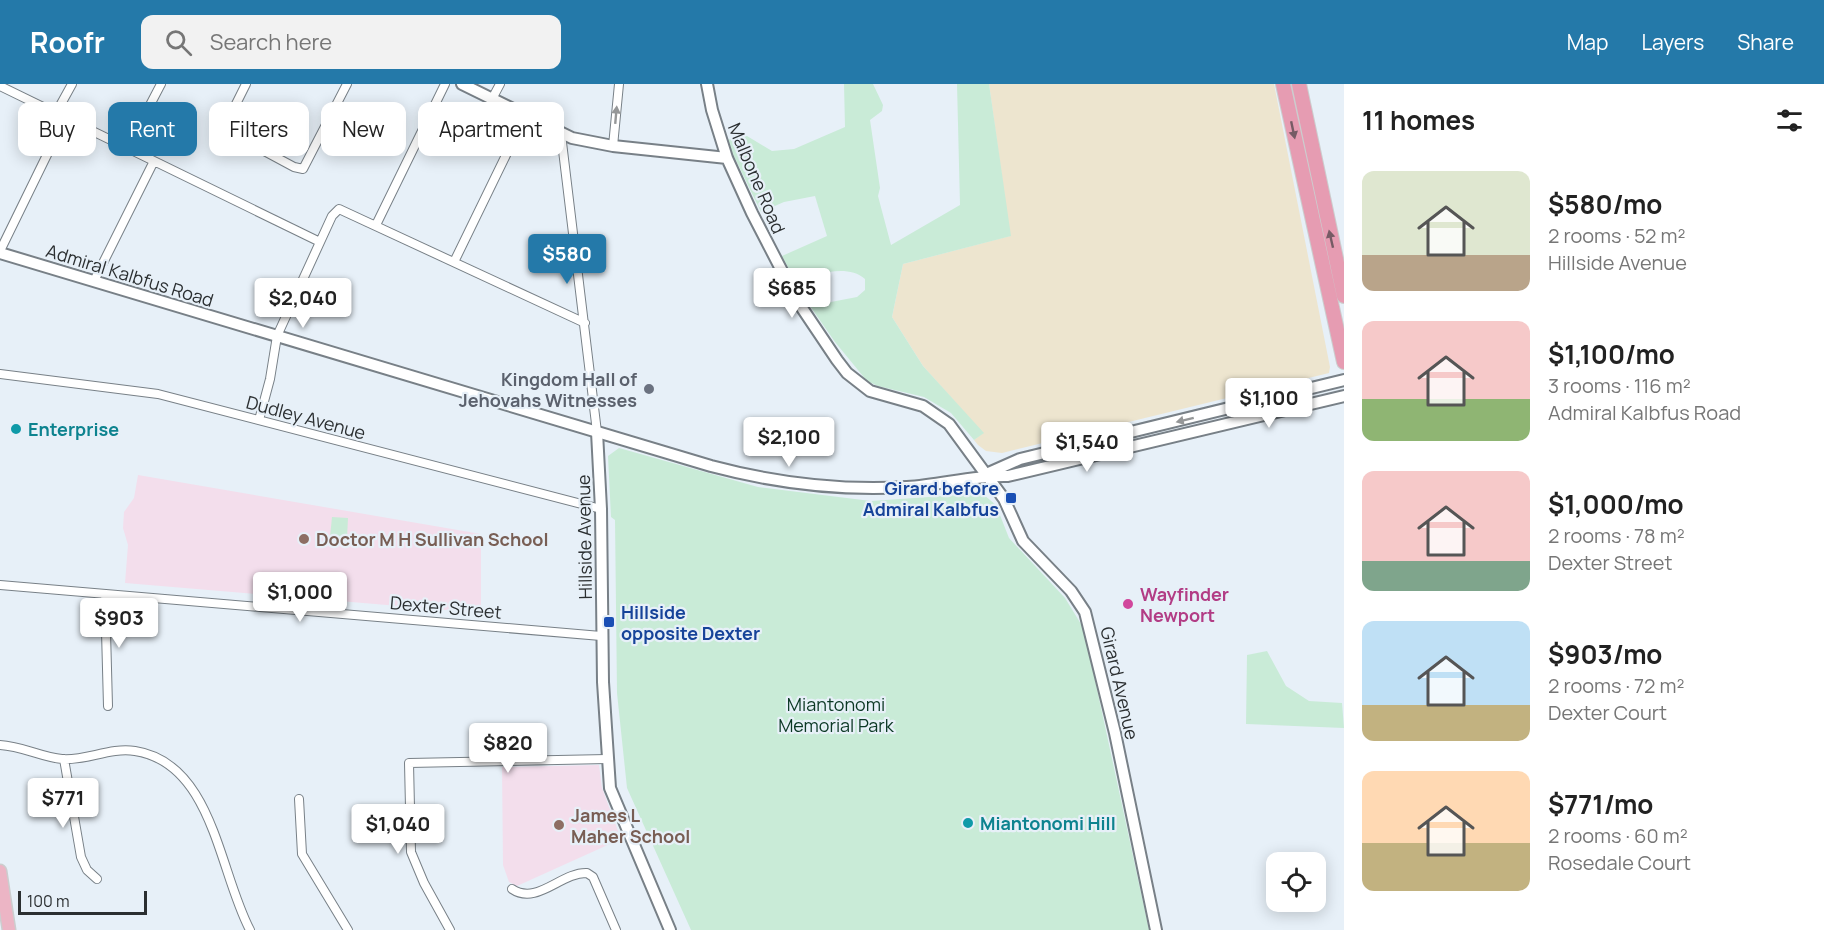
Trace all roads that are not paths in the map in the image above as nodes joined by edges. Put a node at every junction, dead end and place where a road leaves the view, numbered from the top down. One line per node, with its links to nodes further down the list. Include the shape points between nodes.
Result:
1 (72, 84): 15 (street)
2 (161, 84): 16 (street)
3 (246, 84): 4 (street, via 228,120 229,132 303,169)
4 (347, 84)
5 (445, 84): 26 (street)
6 (462, 84): 13 (street)
7 (500, 84): 13 (street)
8 (618, 84): 19 (street, one-way to 8)
9 (707, 84): 24 (street, Malbone Road)
10 (1283, 84): 34 (highway, one-way to 34)
11 (1299, 84): 31 (highway, one-way to 11)
12 (0, 86): 14 (street)
13 (492, 99): 17 (street)
14 (33, 102)
15 (62, 102)
16 (151, 102)
17 (498, 102)
18 (564, 135): 19 (street)
19 (613, 146): 24 (street)
20 (47, 156): 28 (street)
21 (144, 156): 25 (street)
22 (506, 156): 29 (street)
23 (564, 156): 32 (street, Hillside Avenue)
24 (727, 158): 40 (street, Malbone Road, via 798,302 847,373 870,391 917,404 942,419 959,435)
25 (154, 161): 27 (street); 30 (street)
26 (376, 225): 27 (street, via 339,209); 29 (street)
27 (320, 242): 33 (street)
28 (0, 252): 30 (street, Admiral Kalbfus Road)
29 (454, 262): 32 (street)
30 (94, 281): 33 (street, Admiral Kalbfus Road)
31 (1344, 297)
32 (585, 323): 39 (street, Hillside Avenue)
33 (277, 336): 38 (street); 39 (street, Admiral Kalbfus Road)
34 (1344, 362)
35 (0, 374): 38 (street, Dudley Avenue, via 158,394)
36 (1344, 380): 40 (street, Admiral Kalbfus Road, one-way to 40, via 1020,459)
37 (1344, 396): 40 (street, Admiral Kalbfus Road, via 1050,467 1008,476)
38 (259, 420): 41 (street, Dudley Avenue)
39 (597, 432): 40 (street, Admiral Kalbfus Road, via 734,473 805,485 910,487); 41 (street, Hillside Avenue)
40 (984, 475): 59 (street, Girard Avenue, via 1004,499 1023,541 1071,591 1089,625)
41 (601, 509): 44 (street, Hillside Avenue)
42 (0, 585): 43 (street, Dexter Street)
43 (105, 594): 44 (street, Dexter Street); 45 (street)
44 (602, 636): 48 (street, Hillside Avenue)
45 (108, 706)
46 (0, 745): 47 (street)
47 (64, 759): 51 (street, via 81,857); 54 (street, via 134,751 166,763 184,776 205,813)
48 (607, 759): 56 (street, via 408,763 411,852 423,883); 58 (street, Hillside Avenue, via 610,788)
49 (299, 799): 55 (street, via 302,854)
50 (0, 871): 53 (main road)
51 (97, 879)
52 (512, 889): 57 (street, via 522,895 531,894 587,873 593,877)
53 (9, 930)
54 (250, 930)
55 (348, 930)
56 (450, 930)
57 (616, 930)
58 (670, 930)
59 (1156, 930)

